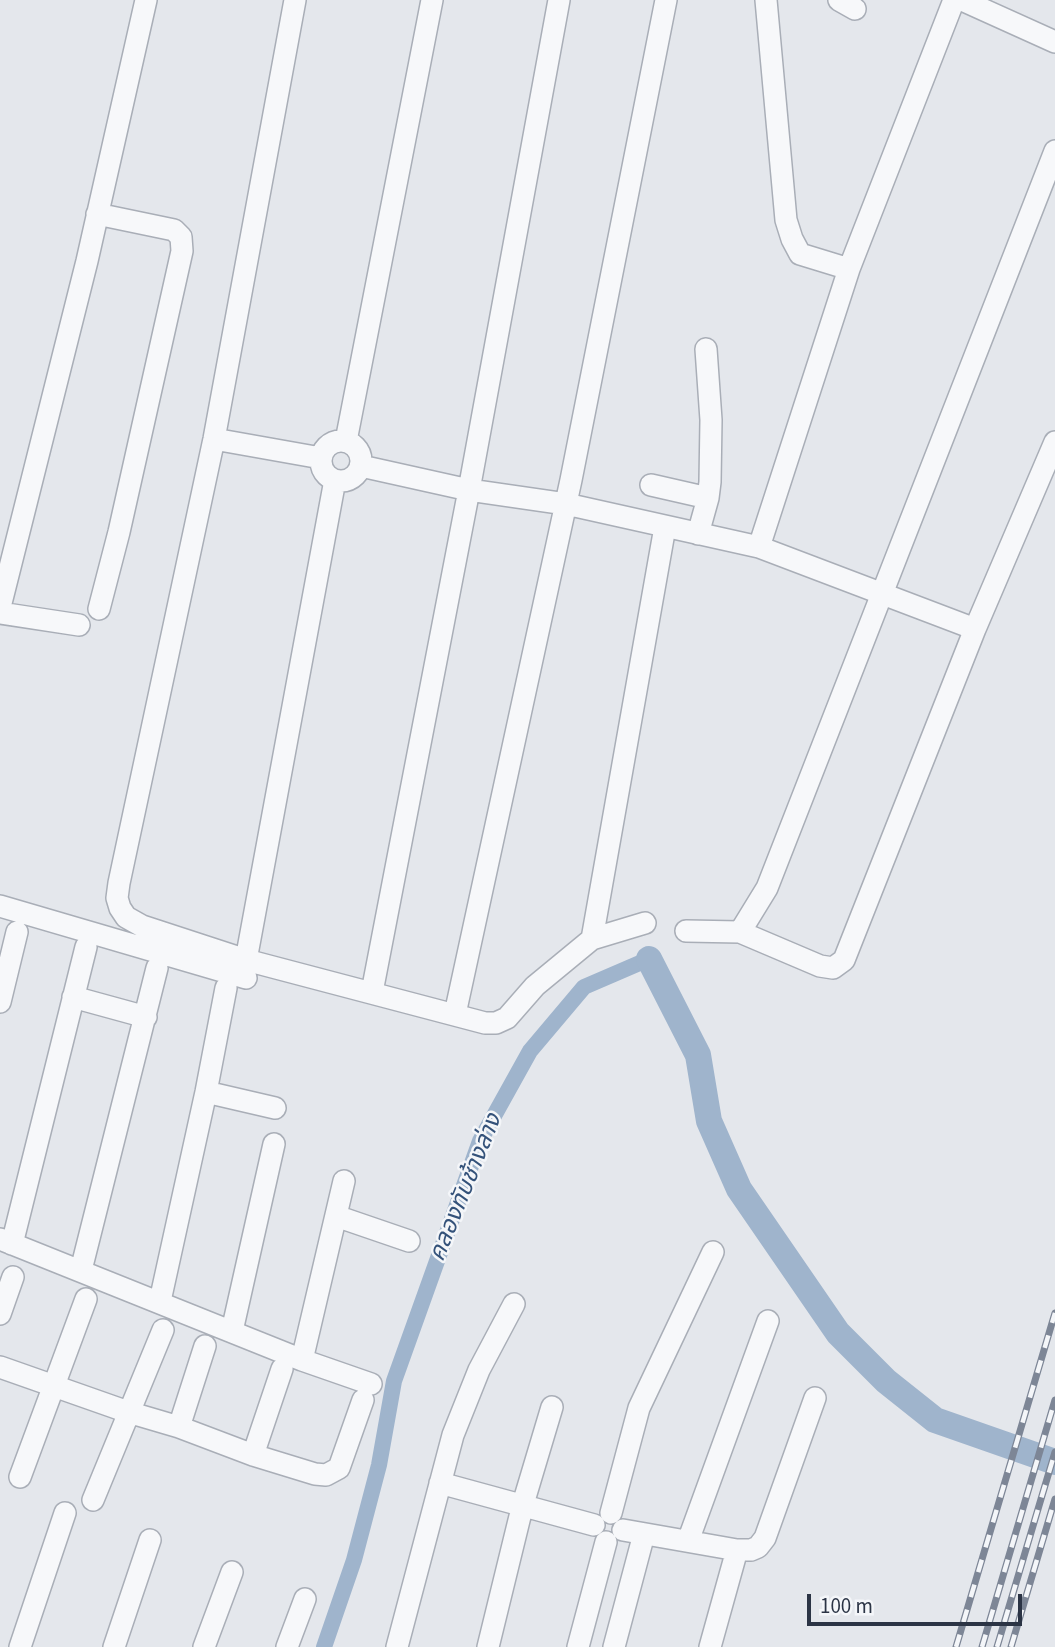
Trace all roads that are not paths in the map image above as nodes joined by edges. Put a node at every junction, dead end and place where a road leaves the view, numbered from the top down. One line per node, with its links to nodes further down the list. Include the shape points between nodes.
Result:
1 (146, 0): 11 (street)
2 (295, 0): 14 (street)
3 (432, 0): 15 (street)
4 (559, 0): 21 (street)
5 (666, 0): 23 (street)
6 (766, 0): 12 (street, via 786,220 800,254)
7 (954, 0): 12 (street)
8 (962, 0): 9 (street)
9 (1055, 42)
10 (1055, 151): 27 (street)
11 (97, 214): 28 (street); 29 (street, via 174,230 181,236 182,251)
12 (849, 269): 26 (street)
13 (706, 349): 22 (street, via 711,420)
14 (214, 439): 17 (street); 41 (street, via 117,898 126,917 142,926)
15 (346, 441): 17 (street, via 327,446); 18 (street, via 357,448)
16 (1055, 442): 32 (street)
17 (321, 458): 19 (street, via 323,469)
18 (361, 466): 19 (street, via 348,480); 21 (street)
19 (335, 480): 41 (street)
20 (651, 485): 22 (street)
21 (469, 489): 23 (street); 43 (street)
22 (708, 498): 25 (street)
23 (566, 505): 24 (street); 46 (street)
24 (665, 527): 25 (street); 38 (street)
25 (698, 534): 26 (street)
26 (759, 548): 27 (street)
27 (882, 594): 32 (street); 37 (street, via 767,888)
28 (0, 607)
29 (99, 609)
30 (0, 613): 31 (street)
31 (79, 625)
32 (975, 629): 37 (street, via 844,960 833,968 820,966)
33 (0, 906): 41 (street)
34 (645, 923): 38 (street)
35 (686, 931): 37 (street)
36 (17, 932): 45 (street)
37 (740, 932)
38 (592, 939): 46 (street, via 534,986 507,1018 485,1023)
39 (86, 947): 44 (street)
40 (157, 968): 47 (street)
41 (246, 969): 43 (street)
42 (226, 988): 48 (street)
43 (372, 992): 46 (street)
44 (73, 997): 47 (street); 54 (street)
45 (0, 1002)
46 (455, 1014)
47 (146, 1017): 56 (street)
48 (206, 1092): 49 (street); 59 (street)
49 (275, 1108)
50 (274, 1144): 64 (street)
51 (344, 1181): 52 (street)
52 (337, 1216): 53 (street); 66 (street)
53 (409, 1241)
54 (6, 1242): 56 (street)
55 (713, 1252): 80 (street, via 639,1408)
56 (81, 1270): 59 (street)
57 (13, 1277): 61 (street)
58 (86, 1299): 69 (street)
59 (160, 1301): 64 (street)
60 (514, 1304): 76 (street, via 464,1402)
61 (0, 1314)
62 (768, 1321): 82 (street)
63 (163, 1330): 72 (street)
64 (232, 1331): 66 (street)
65 (205, 1346): 73 (street)
66 (302, 1360): 74 (street, via 367,1392 339,1468 326,1475 315,1474)
67 (0, 1367): 69 (street)
68 (282, 1369): 74 (street)
69 (54, 1387): 72 (street); 75 (street)
70 (816, 1398): 83 (street, via 765,1538 758,1547)
71 (552, 1407): 78 (street)
72 (128, 1412): 73 (street); 77 (street)
73 (179, 1427): 74 (street)
74 (253, 1455)
75 (20, 1477)
76 (440, 1483): 78 (street); 90 (street)
77 (93, 1500)
78 (523, 1504): 80 (street); 91 (street)
79 (65, 1513): 86 (street)
80 (616, 1529): 82 (street); 92 (street); 93 (street)
81 (150, 1540): 87 (street)
82 (688, 1541): 83 (street)
83 (737, 1550): 94 (street)
84 (232, 1573): 88 (street)
85 (305, 1600): 89 (street)
86 (20, 1647)
87 (114, 1647)
88 (204, 1647)
89 (287, 1647)
90 (397, 1647)
91 (488, 1647)
92 (578, 1647)
93 (614, 1647)
94 (710, 1647)

